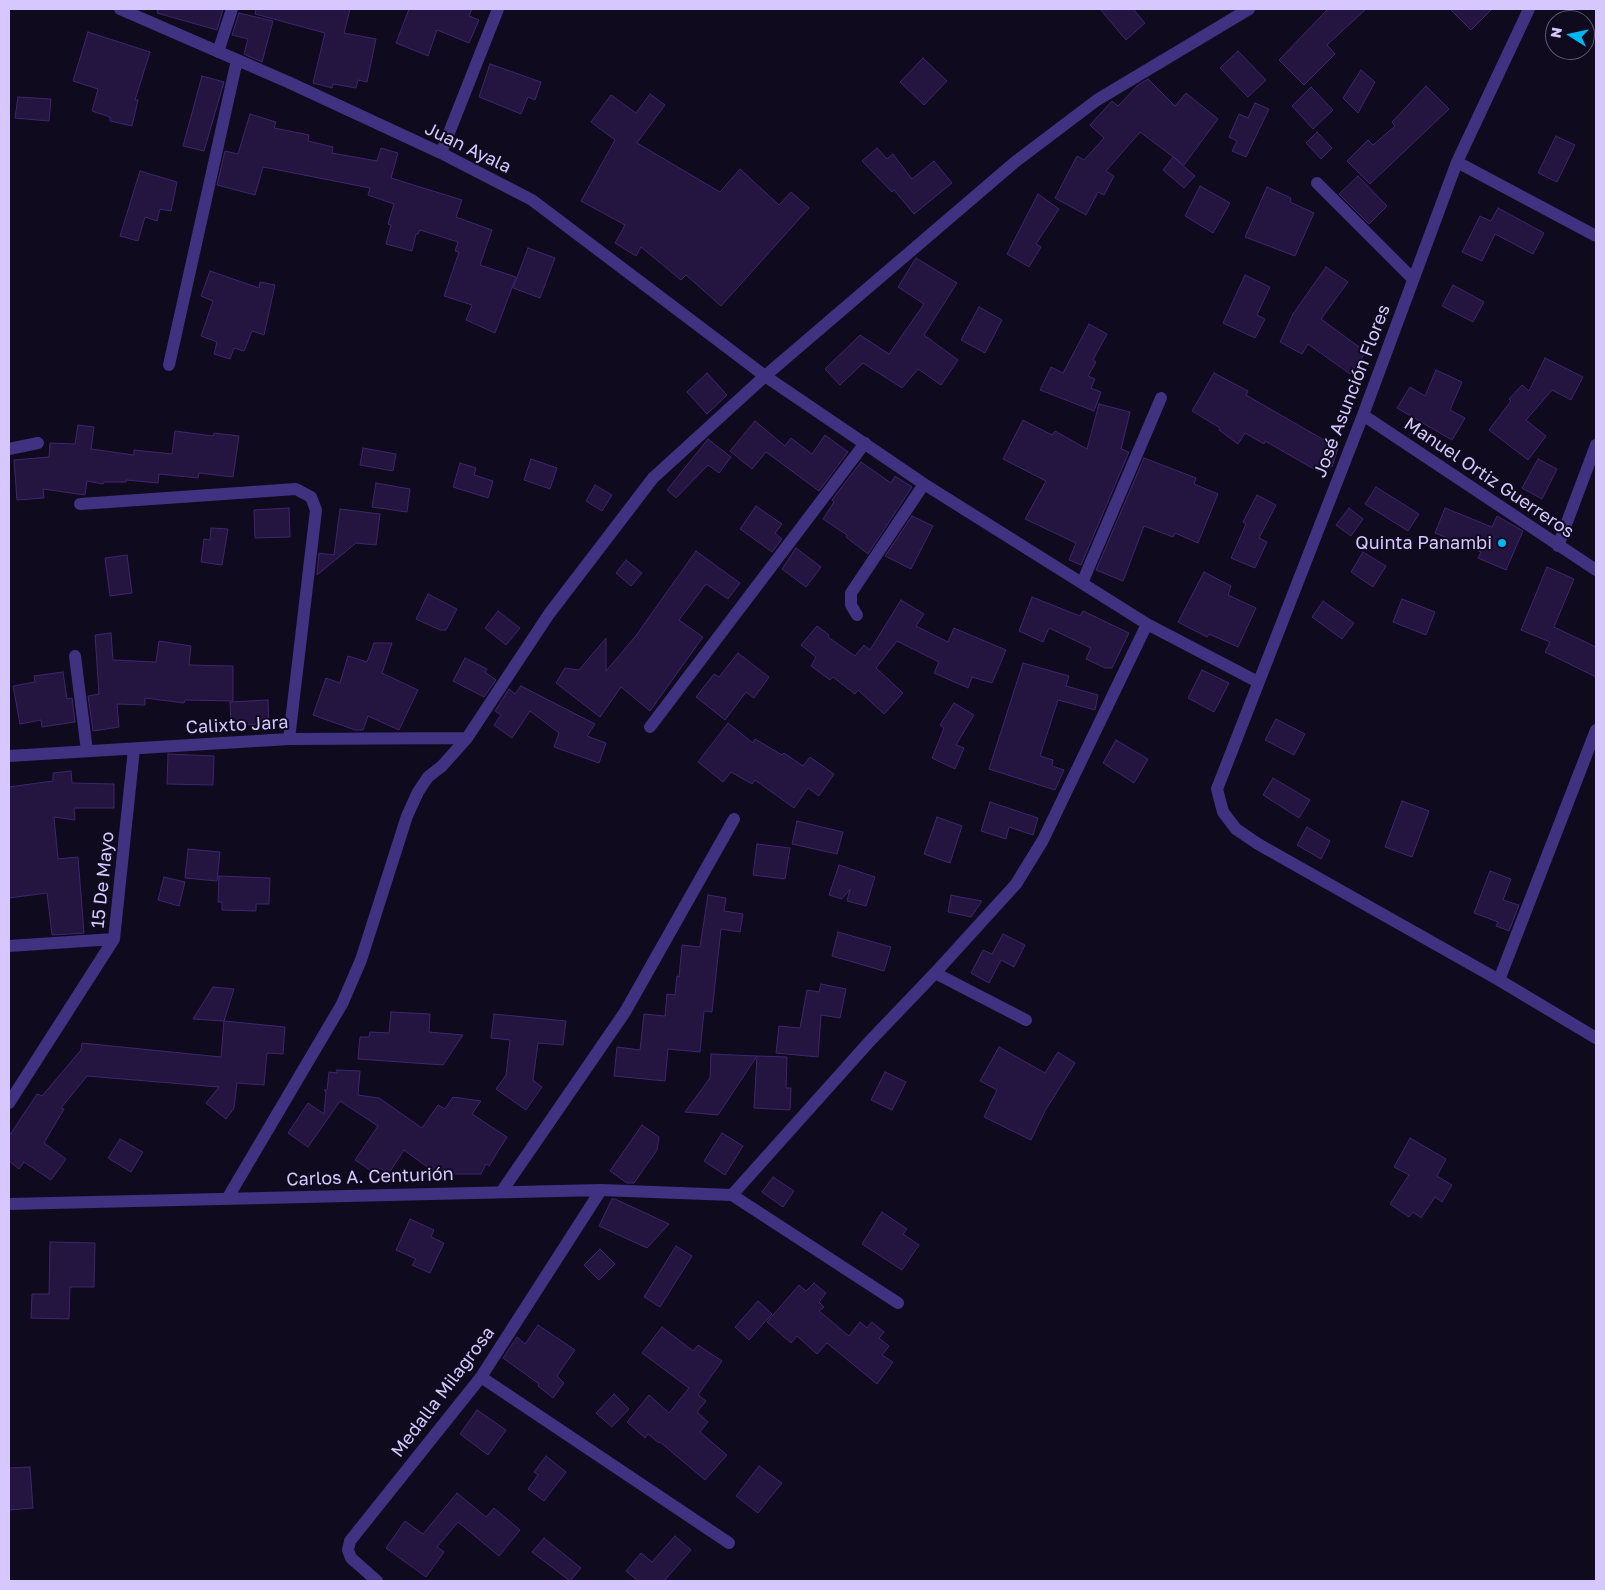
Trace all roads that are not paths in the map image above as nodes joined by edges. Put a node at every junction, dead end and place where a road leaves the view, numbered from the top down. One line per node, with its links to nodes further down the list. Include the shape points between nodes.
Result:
1 (120, 9): 6 (street, Juan Ayala)
2 (232, 9): 6 (street)
3 (498, 9): 8 (street)
4 (1249, 9): 14 (street, via 1097,100 1022,156)
5 (1529, 9): 9 (street, José Asunción Flores)
6 (218, 52): 7 (street, Juan Ayala)
7 (237, 60): 8 (street, Juan Ayala); 13 (street)
8 (441, 153): 14 (street, Juan Ayala, via 532,200)
9 (1457, 162): 11 (street); 12 (street, José Asunción Flores)
10 (1317, 183): 12 (street)
11 (1596, 236)
12 (1413, 279): 16 (street, José Asunción Flores)
13 (168, 365)
14 (765, 376): 18 (street, Juan Ayala); 32 (street, via 653,478 550,614)
15 (1161, 398): 25 (street)
16 (1363, 415): 23 (street, Manuel Ortiz Guerreros); 29 (street, José Asunción Flores)
17 (38, 443): 20 (street)
18 (865, 443): 21 (street, Juan Ayala); 30 (street)
19 (1596, 445): 23 (street)
20 (9, 449)
21 (924, 484): 25 (street, Juan Ayala); 26 (street, via 851,593 850,604)
22 (80, 504): 33 (street, via 296,489 311,497 316,510)
23 (1558, 546): 24 (street, Manuel Ortiz Guerreros)
24 (1596, 570)
25 (1082, 583): 27 (street, Juan Ayala)
26 (857, 615)
27 (1147, 624): 29 (street, Juan Ayala); 40 (street, via 1043,840 1020,877)
28 (75, 656): 35 (street)
29 (1258, 682): 41 (street, José Asunción Flores, via 1217,789 1222,812 1236,829 1258,844)
30 (650, 727)
31 (1596, 730): 41 (street)
32 (467, 738): 33 (street, Calixto Jara); 48 (street, via 428,777 418,792 407,816 361,960 342,1004)
33 (289, 739): 34 (street, Calixto Jara)
34 (134, 749): 35 (street, Calixto Jara); 38 (street, 15 De Mayo)
35 (87, 751): 36 (street, Calixto Jara)
36 (9, 756)
37 (734, 819): 46 (street, via 625,1012)
38 (114, 939): 39 (street); 44 (street, 15 De Mayo)
39 (9, 946)
40 (936, 974): 42 (street); 47 (street, via 869,1042)
41 (1499, 980): 43 (street)
42 (1026, 1020)
43 (1596, 1038)
44 (9, 1103)
45 (602, 1190): 46 (street, Carlos A. Centurión); 47 (street, Carlos A. Centurión); 51 (street, Medalla Milagrosa)
46 (502, 1191): 48 (street, Carlos A. Centurión)
47 (732, 1195): 50 (street)
48 (226, 1199): 49 (street, Carlos A. Centurión)
49 (9, 1204)
50 (898, 1303)
51 (480, 1377): 52 (street); 53 (street, Medalla Milagrosa, via 350,1541 348,1550 351,1558)
52 (728, 1543)
53 (377, 1581)

